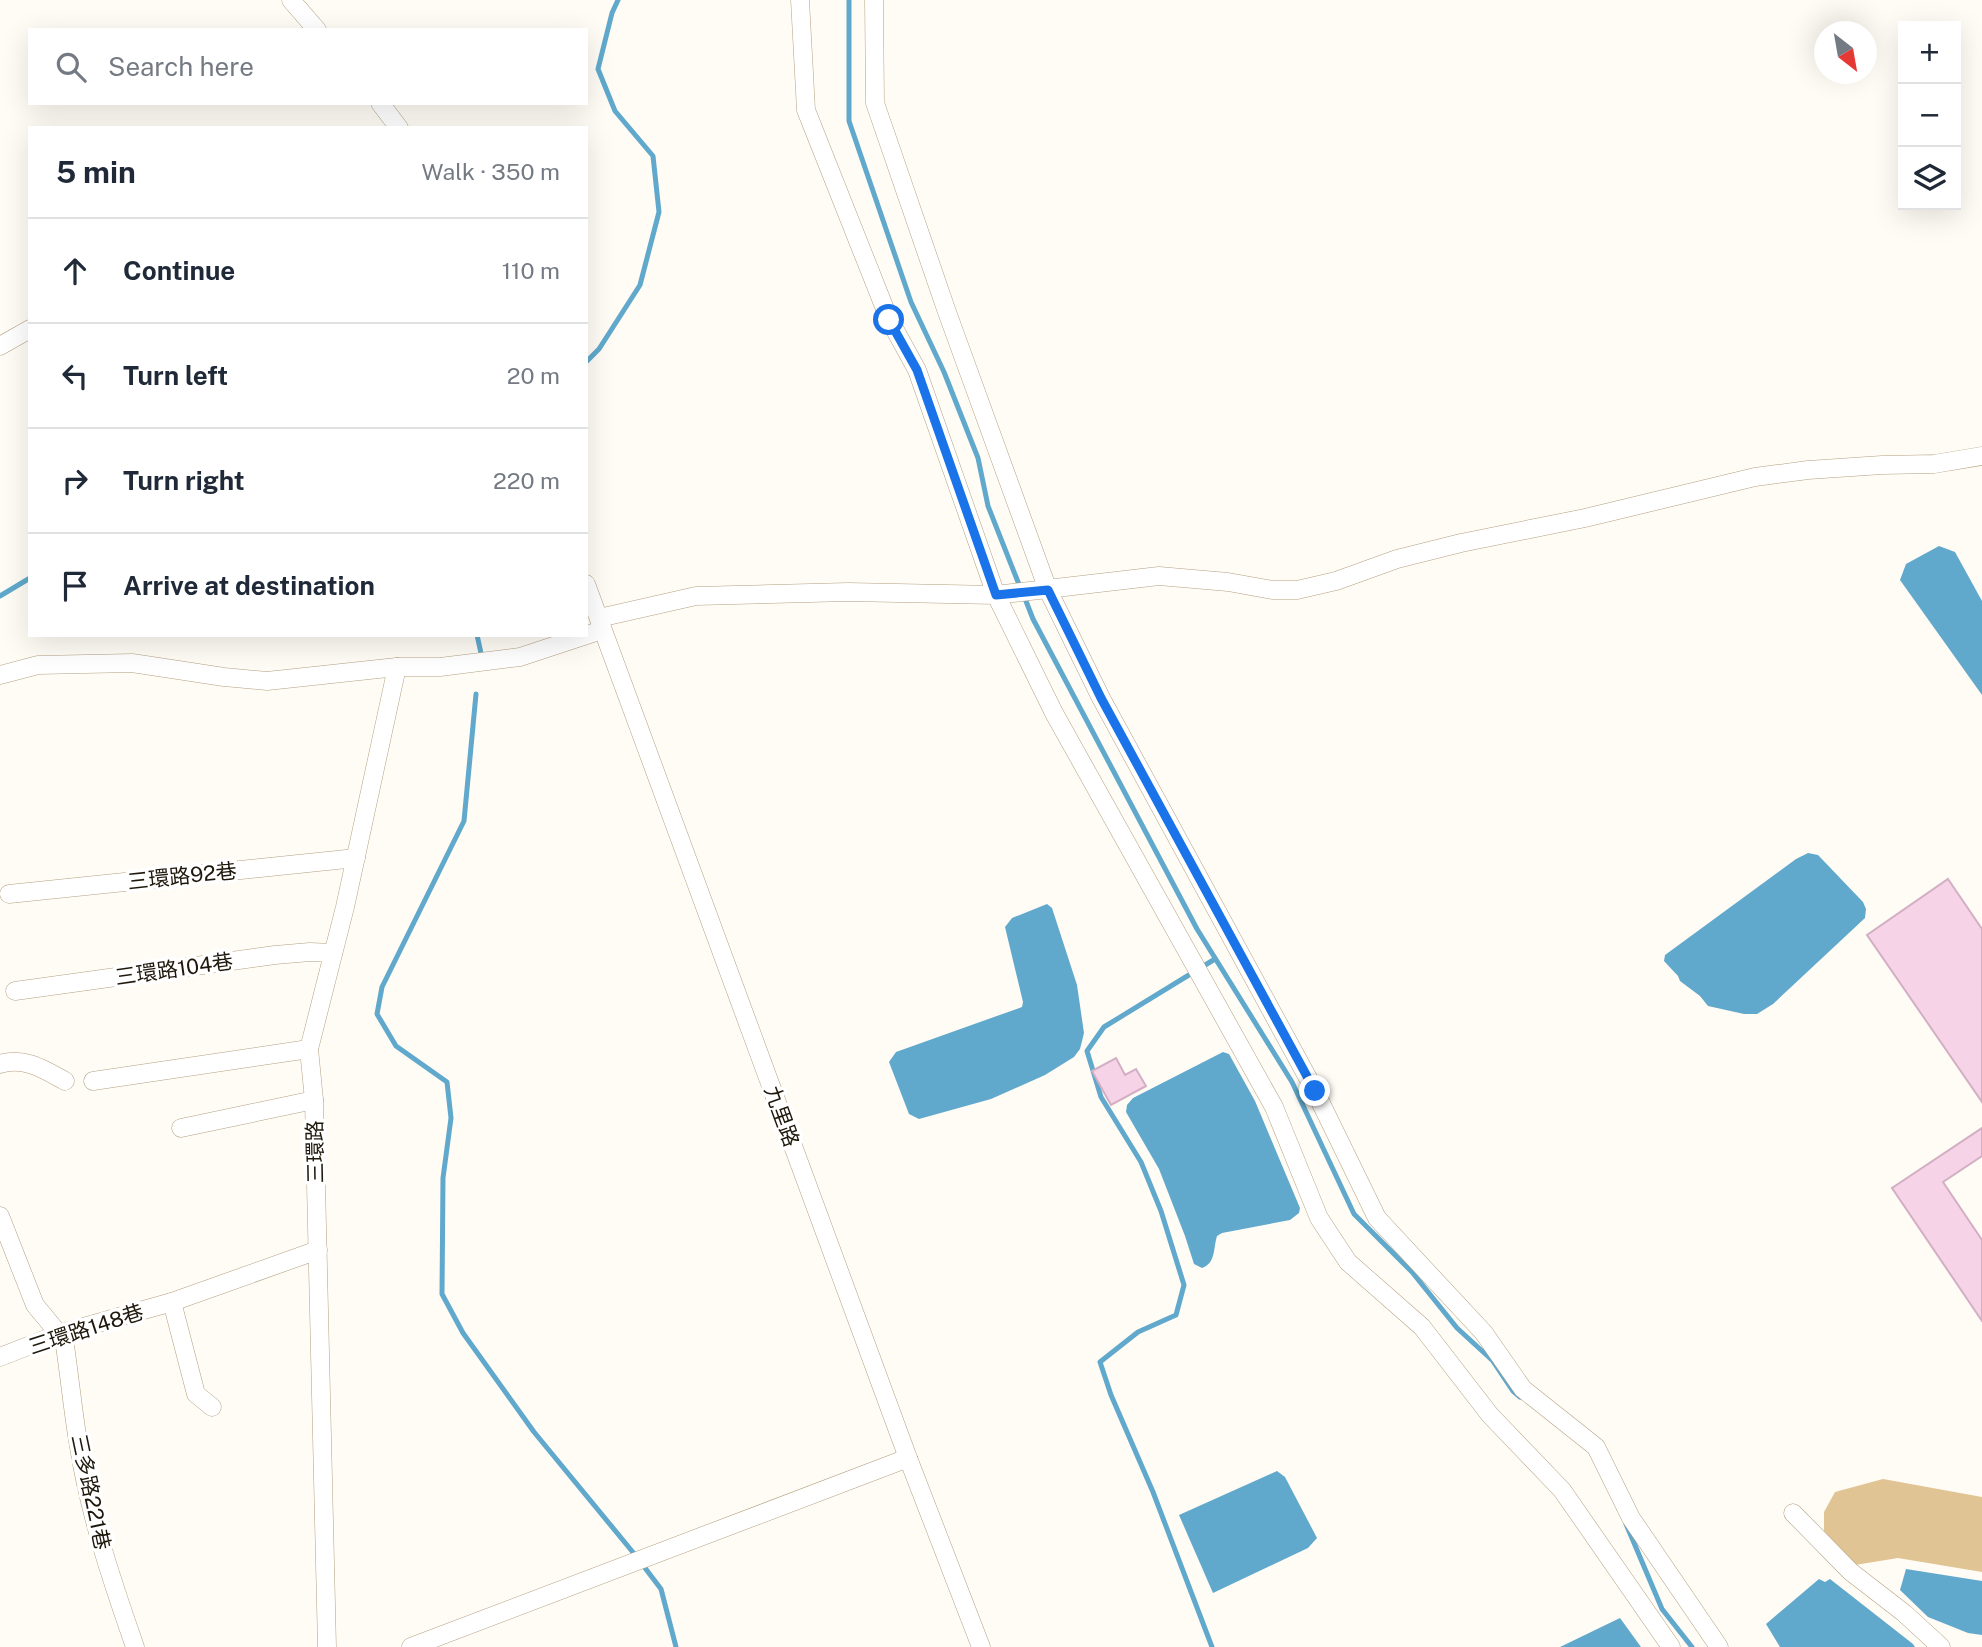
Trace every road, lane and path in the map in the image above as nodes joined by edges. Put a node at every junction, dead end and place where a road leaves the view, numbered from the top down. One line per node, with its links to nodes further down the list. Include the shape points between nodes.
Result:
1 (291, 0): 4 (street)
2 (800, 0): 12 (street, via 806,110 889,320 917,370)
3 (874, 0): 11 (street, via 875,103)
4 (315, 28)
5 (381, 105): 6 (street)
6 (396, 126)
7 (28, 330): 8 (street)
8 (0, 346)
9 (1982, 456): 11 (street, via 1934,464 1755,477 1461,543 1297,590 1159,576)
10 (588, 589): 13 (street, 九里路)
11 (1048, 590): 12 (street); 41 (street, via 1101,698 1315,1091 1377,1218 1485,1333 1523,1389 1596,1447 1631,1518)
12 (996, 595): 13 (street, via 696,596); 40 (street, via 1054,713 1274,1107 1319,1218 1348,1262 1422,1327 1490,1415 1562,1490)
13 (601, 624): 14 (street); 34 (street, 九里路)
14 (588, 629)
15 (569, 637): 16 (street, via 520,657)
16 (397, 667): 17 (street, via 267,681 131,663 38,666); 18 (street, 三環路)
17 (0, 675)
18 (356, 858): 19 (street, 三環路92巷); 20 (street, 三環路)
19 (9, 894)
20 (333, 953): 21 (street, 三環路104巷, via 275,954); 22 (street, 三環路)
21 (15, 991)
22 (309, 1049): 25 (street); 26 (street, 三環路)
23 (0, 1064): 24 (street, via 33,1063)
24 (65, 1081)
25 (93, 1081)
26 (314, 1100): 27 (street); 29 (street, 三環路)
27 (181, 1128)
28 (0, 1216): 31 (street, via 35,1305)
29 (318, 1250): 30 (street, 三環路148巷); 37 (street, 三環路)
30 (172, 1302): 31 (street, 三環路148巷); 33 (street, 三環路148巷, via 196,1394)
31 (59, 1334): 32 (street, 三環路148巷); 36 (street, 三多路221巷, via 65,1346 92,1508)
32 (0, 1357)
33 (212, 1407)
34 (908, 1458): 38 (street); 39 (street, 九里路)
35 (1793, 1513): 42 (street, via 1851,1572)
36 (135, 1647)
37 (327, 1647)
38 (411, 1647)
39 (981, 1647)
40 (1671, 1647)
41 (1718, 1647)
42 (1941, 1647)

